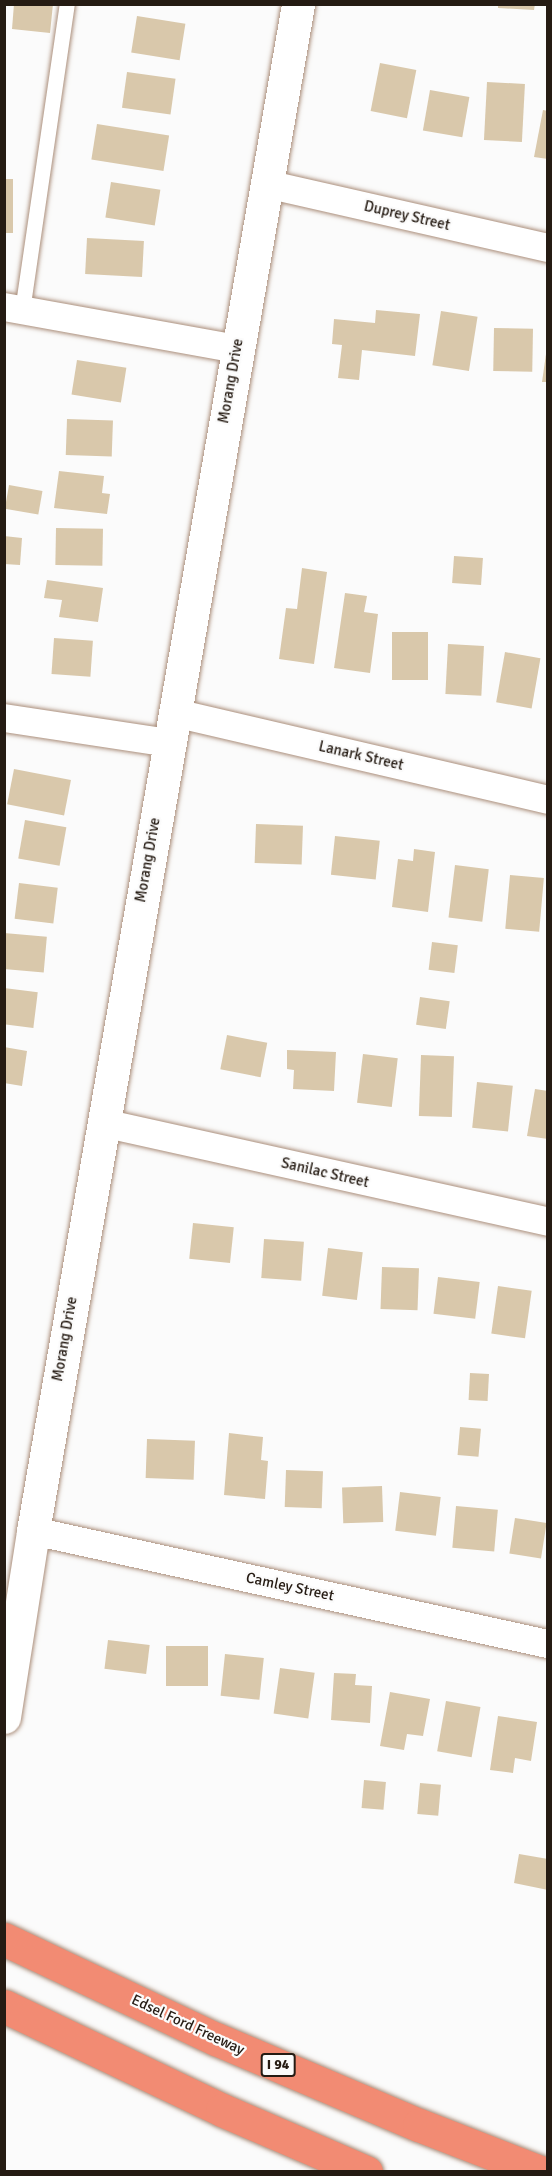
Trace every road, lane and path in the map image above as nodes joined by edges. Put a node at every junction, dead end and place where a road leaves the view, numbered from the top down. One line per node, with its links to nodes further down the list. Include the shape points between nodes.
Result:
1 (67, 4): 5 (lane)
2 (298, 4): 3 (street, Morang Drive)
3 (266, 184): 4 (street, Duprey Street); 6 (street, Morang Drive)
4 (548, 248)
5 (13, 309): 6 (street)
6 (237, 349): 8 (street, Morang Drive)
7 (4, 718): 8 (street, Lanark Street)
8 (172, 728): 9 (street, Lanark Street); 10 (street, Morang Drive)
9 (548, 800)
10 (103, 1123): 11 (street, Sanilac Street); 12 (street, Morang Drive)
11 (548, 1222)
12 (33, 1531): 13 (street, Camley Street); 14 (street, Morang Drive)
13 (548, 1644)
14 (4, 1717)
15 (4, 1939): 18 (highway, Edsel Ford Freeway / I 94, via 226,2043)
16 (4, 2006): 17 (highway, via 222,2110)
17 (366, 2172)
18 (540, 2172)

